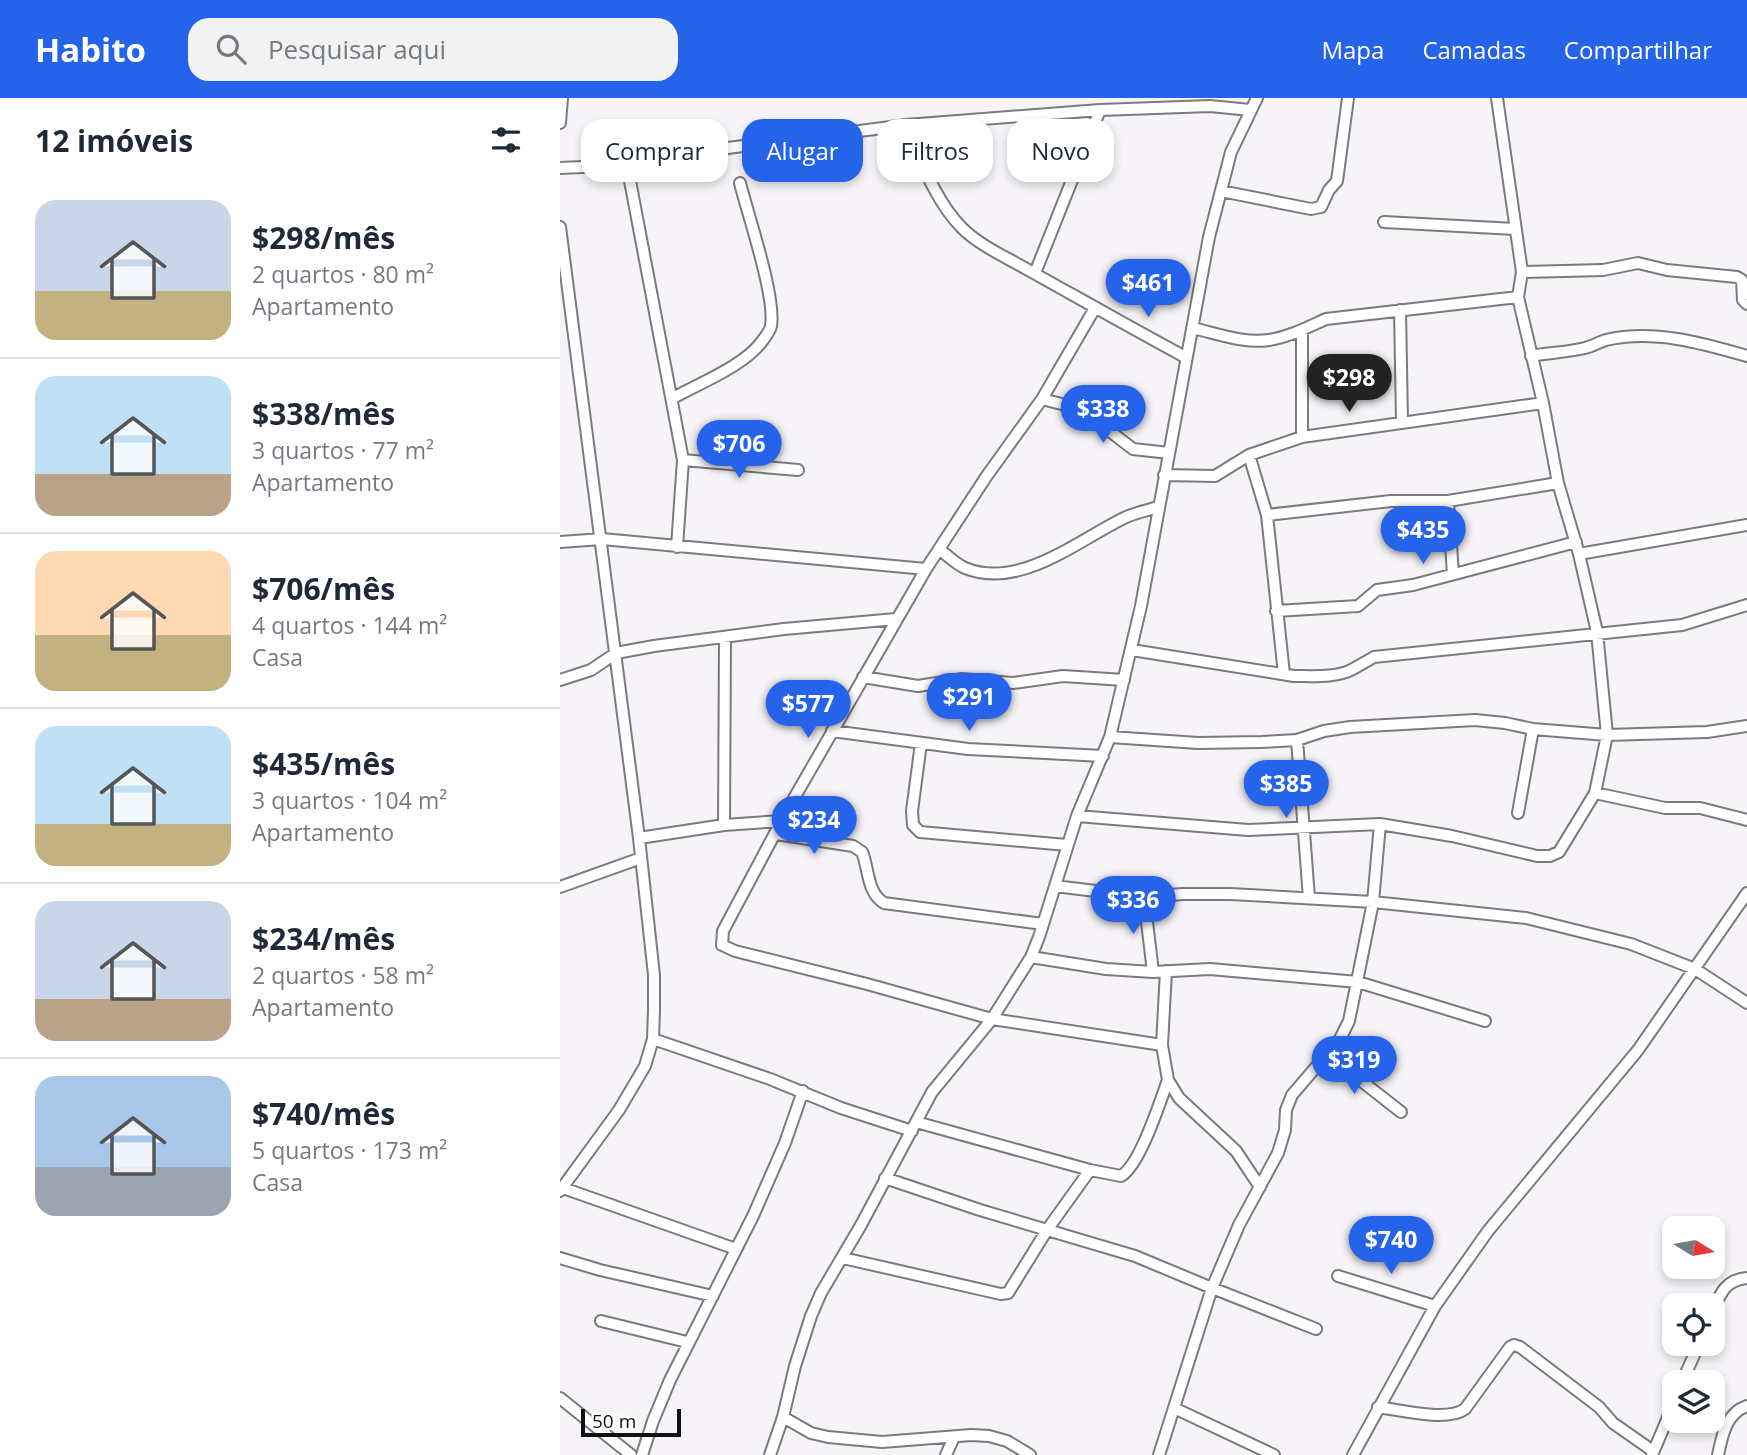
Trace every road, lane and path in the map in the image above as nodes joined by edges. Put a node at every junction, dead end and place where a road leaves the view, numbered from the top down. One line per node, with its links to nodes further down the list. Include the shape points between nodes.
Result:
1 (562, 98): 9 (street)
2 (1257, 98): 7 (street)
3 (1349, 98): 17 (street, via 1337,181 1321,207 1311,209)
4 (1497, 98): 20 (street)
5 (1210, 102): 6 (street); 7 (street)
6 (1100, 110): 8 (street); 22 (street)
7 (1250, 110): 17 (street, via 1231,152)
8 (984, 119)
9 (560, 123)
10 (877, 129): 11 (street)
11 (728, 148)
12 (581, 167): 13 (street)
13 (560, 168)
14 (631, 182): 32 (street)
15 (932, 182): 22 (street, via 964,230)
16 (740, 183): 32 (street, via 766,284 771,328 746,357)
17 (1221, 191): 27 (street)
18 (1384, 222): 20 (street)
19 (560, 227): 47 (street)
20 (1515, 229): 21 (street)
21 (1522, 272): 23 (street); 24 (street, via 1603,270 1638,263 1738,277)
22 (1035, 273): 25 (street)
23 (1518, 297): 26 (street); 29 (street)
24 (1747, 304)
25 (1095, 308): 31 (street); 33 (street)
26 (1400, 310): 28 (street, via 1326,318); 35 (street)
27 (1192, 328): 28 (street, via 1252,341); 31 (street)
28 (1302, 330): 36 (street)
29 (1531, 356): 30 (street, via 1586,348 1607,340 1667,338); 34 (street)
30 (1747, 356)
31 (1185, 357): 37 (street)
32 (673, 398): 39 (street)
33 (1042, 399): 37 (street, via 1081,409 1133,449); 51 (street)
34 (1543, 403): 35 (street); 42 (street)
35 (1402, 422): 36 (street)
36 (1302, 437): 38 (street)
37 (1169, 453): 41 (street)
38 (1249, 455): 41 (street, via 1215,476); 45 (street)
39 (683, 460): 40 (street); 50 (street)
40 (797, 470)
41 (1164, 475): 44 (street)
42 (1558, 484): 43 (street); 49 (street)
43 (1448, 501): 45 (street, via 1379,502); 54 (street)
44 (1158, 508): 51 (street, via 1125,517 1045,561 1011,573 964,567); 60 (street)
45 (1267, 515): 56 (street)
46 (1747, 525): 52 (street)
47 (601, 539): 48 (street); 50 (street); 61 (street)
48 (560, 542)
49 (1576, 542): 52 (street); 54 (street)
50 (677, 547): 53 (street)
51 (939, 549): 53 (street)
52 (1579, 554): 58 (street)
53 (926, 569): 57 (street)
54 (1453, 574): 56 (street, via 1377,590 1358,606)
55 (1747, 605): 58 (street, via 1682,625)
56 (1276, 611): 62 (street)
57 (896, 619): 59 (street); 63 (street)
58 (1597, 632): 62 (street, via 1374,657 1340,674); 69 (street)
59 (725, 636): 61 (street); 80 (street)
60 (1132, 650): 62 (street); 65 (street)
61 (616, 653): 64 (street, via 591,670); 83 (street)
62 (1284, 674)
63 (863, 677): 65 (street, via 918,686 962,679 1013,683 1063,676); 68 (street)
64 (560, 680)
65 (1124, 680): 70 (street)
66 (1747, 726): 69 (street)
67 (1533, 729): 69 (street); 71 (street, via 1475,720 1431,722 1350,727); 75 (street)
68 (832, 731): 72 (street); 78 (street)
69 (1607, 735): 74 (street)
70 (1110, 737): 71 (street, via 1198,743); 73 (street)
71 (1297, 740): 81 (street)
72 (921, 743): 73 (street); 84 (street, via 912,811 913,825 920,832)
73 (1103, 756): 76 (street)
74 (1595, 793): 77 (street, via 1665,808 1700,808); 79 (street, via 1566,843 1550,856)
75 (1518, 813)
76 (1077, 817): 81 (street, via 1248,830); 84 (street)
77 (1747, 820)
78 (781, 821): 80 (street); 82 (street)
79 (1380, 824): 81 (street); 91 (street)
80 (724, 825): 83 (street)
81 (1302, 826): 90 (street)
82 (776, 834): 92 (street, via 853,846 862,852 873,892 884,903); 99 (street, via 723,931 726,949)
83 (639, 838): 85 (street)
84 (1067, 845): 86 (street)
85 (641, 858): 87 (street); 101 (street, via 654,975)
86 (1055, 886): 89 (street); 92 (street)
87 (560, 887)
88 (1747, 893): 94 (street)
89 (1144, 897): 90 (street, via 1230,894); 96 (street)
90 (1309, 898): 91 (street)
91 (1373, 902): 94 (street, via 1525,918 1631,944); 97 (street)
92 (1043, 924): 93 (street)
93 (1031, 957): 96 (street); 99 (street)
94 (1695, 969): 98 (street); 121 (street, via 1638,1050 1488,1231)
95 (1166, 971): 96 (street); 97 (street, via 1210,969); 102 (street)
96 (1153, 972)
97 (1357, 982): 100 (street); 103 (street, via 1349,1021)
98 (1747, 1003)
99 (992, 1019): 102 (street); 107 (street, via 932,1092)
100 (1485, 1021)
101 (653, 1039): 105 (street); 111 (street, via 645,1066 619,1110)
102 (1162, 1045): 104 (street)
103 (1327, 1055): 106 (street); 110 (street, via 1292,1095 1278,1153)
104 (1168, 1080): 108 (street, via 1147,1136 1127,1172 1121,1176); 110 (street, via 1179,1098 1236,1151)
105 (803, 1091): 107 (street, via 841,1108); 113 (street, via 785,1143)
106 (1401, 1112)
107 (914, 1126): 108 (street); 109 (street)
108 (1090, 1170): 112 (street)
109 (885, 1178): 112 (street); 115 (street)
110 (1260, 1187): 118 (street)
111 (561, 1189): 113 (street)
112 (1046, 1230): 115 (street, via 1008,1293 1001,1294); 118 (street, via 1135,1256)
113 (736, 1249): 120 (street)
114 (560, 1258): 120 (street)
115 (843, 1258): 129 (street, via 811,1316)
116 (1338, 1276): 121 (street)
117 (1747, 1278): 119 (street, via 1733,1280)
118 (1212, 1289): 123 (street); 128 (street)
119 (1720, 1293)
120 (713, 1296): 124 (street)
121 (1436, 1306): 127 (street)
122 (601, 1321): 124 (street)
123 (1316, 1329)
124 (687, 1342): 135 (street)
125 (560, 1398): 134 (street)
126 (1747, 1406): 141 (street, via 1728,1421)
127 (1378, 1407): 132 (street, via 1459,1413 1514,1345 1583,1394); 140 (street)
128 (1174, 1408): 133 (street); 139 (street)
129 (783, 1418): 131 (street, via 828,1437 882,1442); 136 (street)
130 (1662, 1432): 132 (street)
131 (954, 1437): 137 (street); 138 (street, via 989,1436)
132 (1653, 1453)
133 (1158, 1454)
134 (631, 1455)
135 (642, 1455)
136 (770, 1455)
137 (946, 1455)
138 (1030, 1455)
139 (1274, 1455)
140 (1353, 1455)
141 (1718, 1455)

